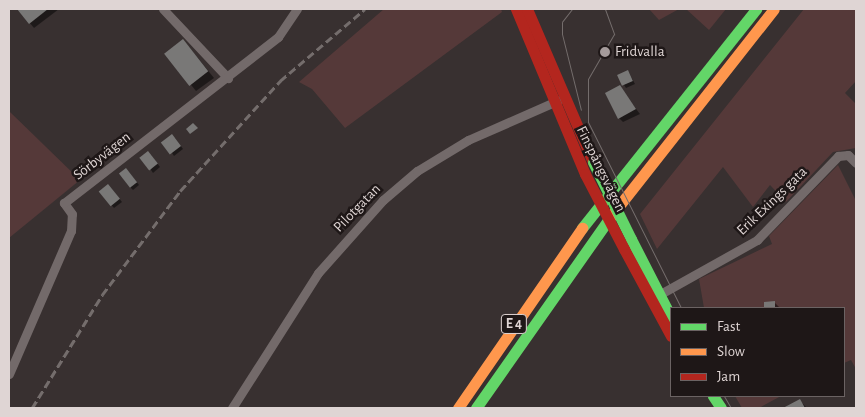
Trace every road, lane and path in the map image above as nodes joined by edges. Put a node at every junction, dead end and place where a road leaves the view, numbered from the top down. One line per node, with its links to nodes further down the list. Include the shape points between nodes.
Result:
1 (163, 9): 7 (street)
2 (297, 9): 7 (street, Sörbyvägen, via 278,37)
3 (516, 9): 9 (main road, Finspångsvägen)
4 (526, 9): 8 (main road, Finspångsvägen)
5 (756, 9): 17 (main road, E 4, via 572,242)
6 (774, 9): 18 (main road, E 4, via 591,240)
7 (228, 78): 14 (street, Sörbyvägen, via 64,203 72,214 71,231)
8 (564, 98): 9 (street, Pilotgatan); 11 (main road, Finspångsvägen, bridge)
9 (553, 103): 11 (main road, Finspångsvägen, bridge, via 624,249); 16 (street, Pilotgatan, via 456,146 382,200 313,280)
10 (856, 163): 11 (street, Erik Exings gata, via 848,155 838,156 757,240)
11 (655, 297): 12 (main road, Finspångsvägen); 13 (main road, Finspångsvägen)
12 (670, 316)
13 (670, 334)
14 (9, 374)
15 (714, 397): 19 (main road)
16 (232, 408)
17 (458, 408)
18 (476, 408)
19 (721, 408)

